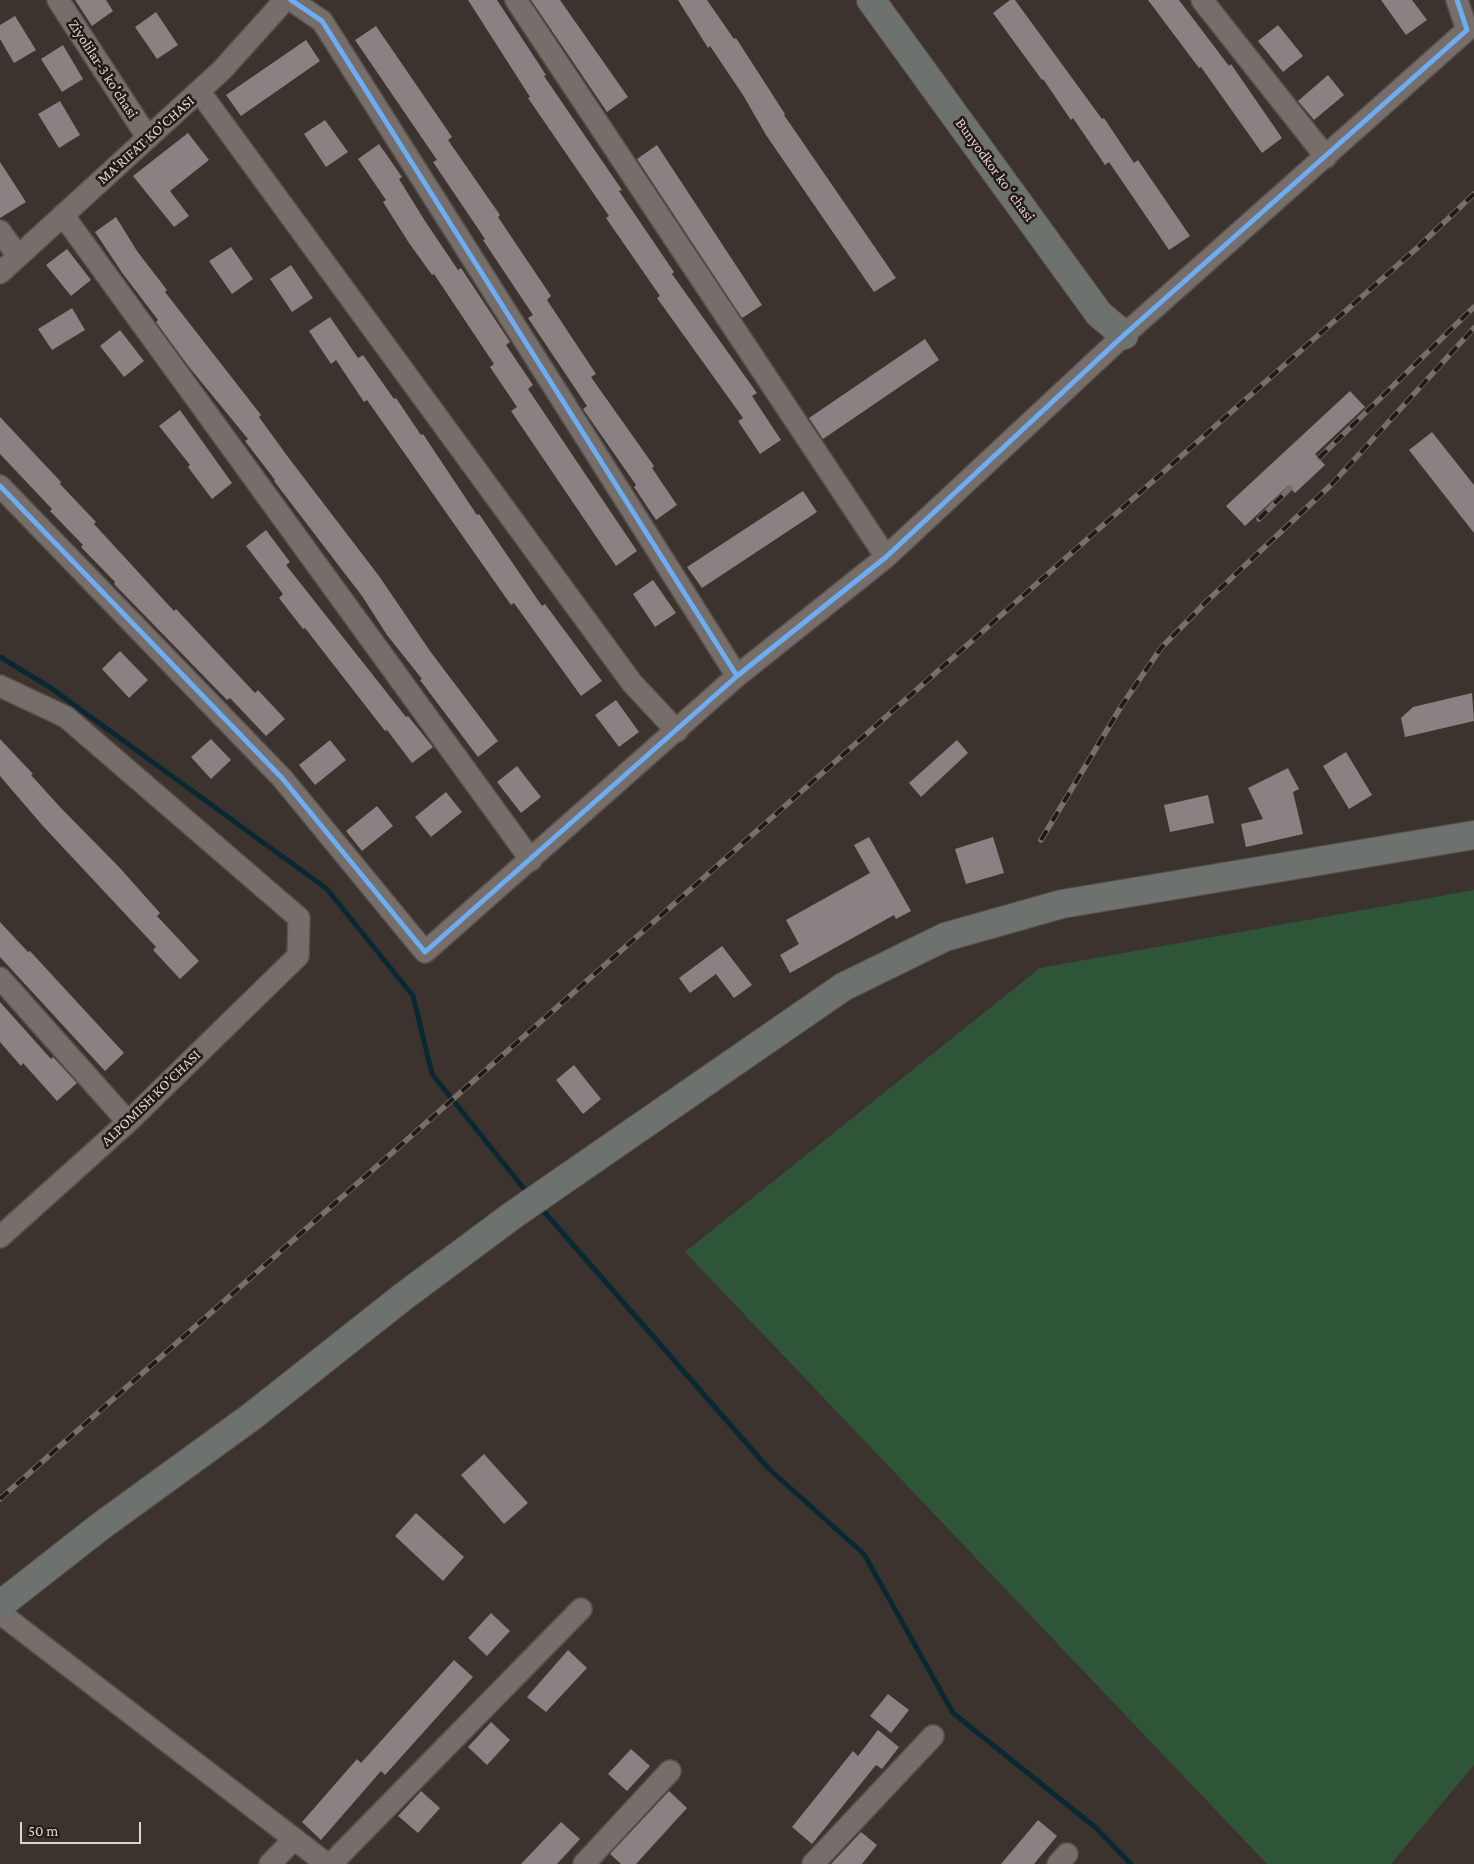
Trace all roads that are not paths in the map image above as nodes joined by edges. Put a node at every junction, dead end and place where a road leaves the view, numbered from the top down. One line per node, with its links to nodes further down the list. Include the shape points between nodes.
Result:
1 (58, 0): 9 (street, Ziyolilar-3 ko'chasi)
2 (285, 0): 8 (street, MA'RIFAT KO'CHASI)
3 (291, 0): 18 (street, via 322,21)
4 (516, 0): 17 (street)
5 (871, 0): 15 (main road, Bunyodkor koʻchasi, via 1099,314)
6 (1202, 0): 10 (street)
7 (1457, 0): 10 (street, via 1468,30)
8 (199, 91): 9 (street, MA'RIFAT KO'CHASI); 20 (street, via 632,683)
9 (148, 138): 11 (street, MA'RIFAT KO'CHASI)
10 (1326, 157): 15 (street)
11 (63, 215): 13 (street, MA'RIFAT KO'CHASI); 22 (street)
12 (0, 231): 13 (street)
13 (18, 256): 14 (street, MA'RIFAT KO'CHASI)
14 (0, 273)
15 (1124, 335): 17 (street)
16 (0, 486): 22 (street, via 282,778 425,952)
17 (886, 556): 18 (street)
18 (737, 676): 20 (street)
19 (0, 686): 24 (street, ALPOMISH KO'CHASI, via 66,717 299,918 298,956)
20 (677, 731): 22 (street)
21 (1474, 836): 26 (main road, via 1062,904 945,937 843,987 513,1215)
22 (531, 860)
23 (0, 978): 24 (street)
24 (128, 1122): 25 (street, ALPOMISH KO'CHASI)
25 (1, 1235)
26 (0, 1605)
27 (581, 1609): 34 (street)
28 (0, 1613): 31 (street)
29 (933, 1736): 36 (street)
30 (670, 1771): 35 (street)
31 (294, 1839): 32 (street); 33 (street)
32 (270, 1864)
33 (327, 1864)
34 (331, 1864)
35 (584, 1864)
36 (813, 1864)

